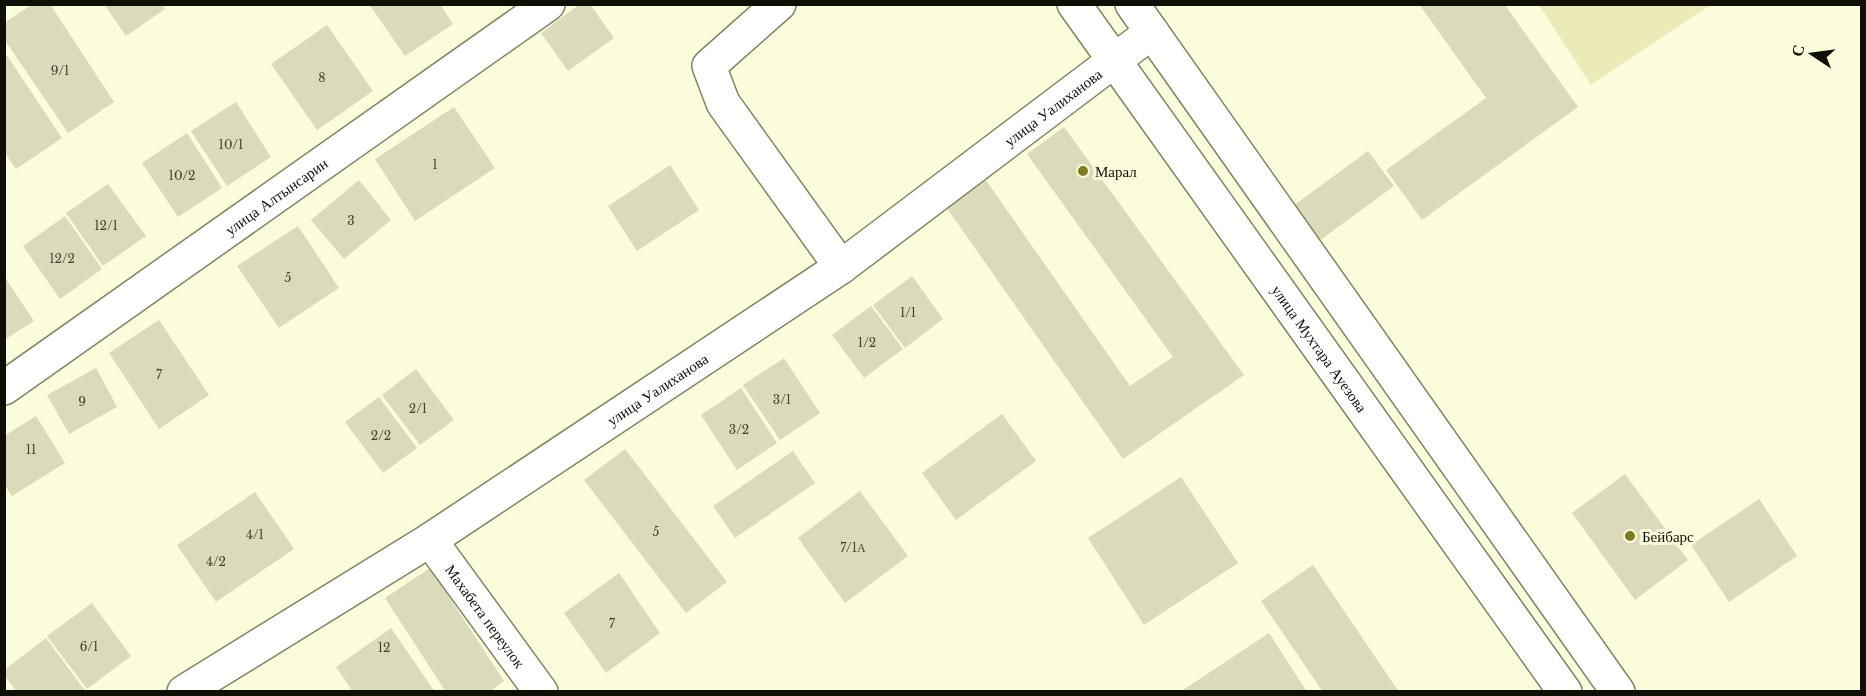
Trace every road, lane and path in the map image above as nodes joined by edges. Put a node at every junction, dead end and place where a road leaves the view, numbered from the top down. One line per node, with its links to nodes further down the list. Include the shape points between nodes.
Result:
1 (548, 4): 8 (street, улица Алтынсарин)
2 (779, 4): 7 (street, via 709,66 723,103)
3 (1074, 4): 6 (street, улица Мухтара Ауезова)
4 (1132, 4): 5 (street)
5 (1152, 32): 6 (street, улица Уалиханова); 13 (street)
6 (1114, 59): 7 (street, улица Уалиханова); 12 (street, улица Мухтара Ауезова)
7 (841, 267): 9 (street, улица Уалиханова)
8 (4, 388)
9 (430, 540): 10 (street, улица Уалиханова); 11 (street, Махабета переулок)
10 (184, 692)
11 (541, 692)
12 (1565, 692)
13 (1618, 692)

